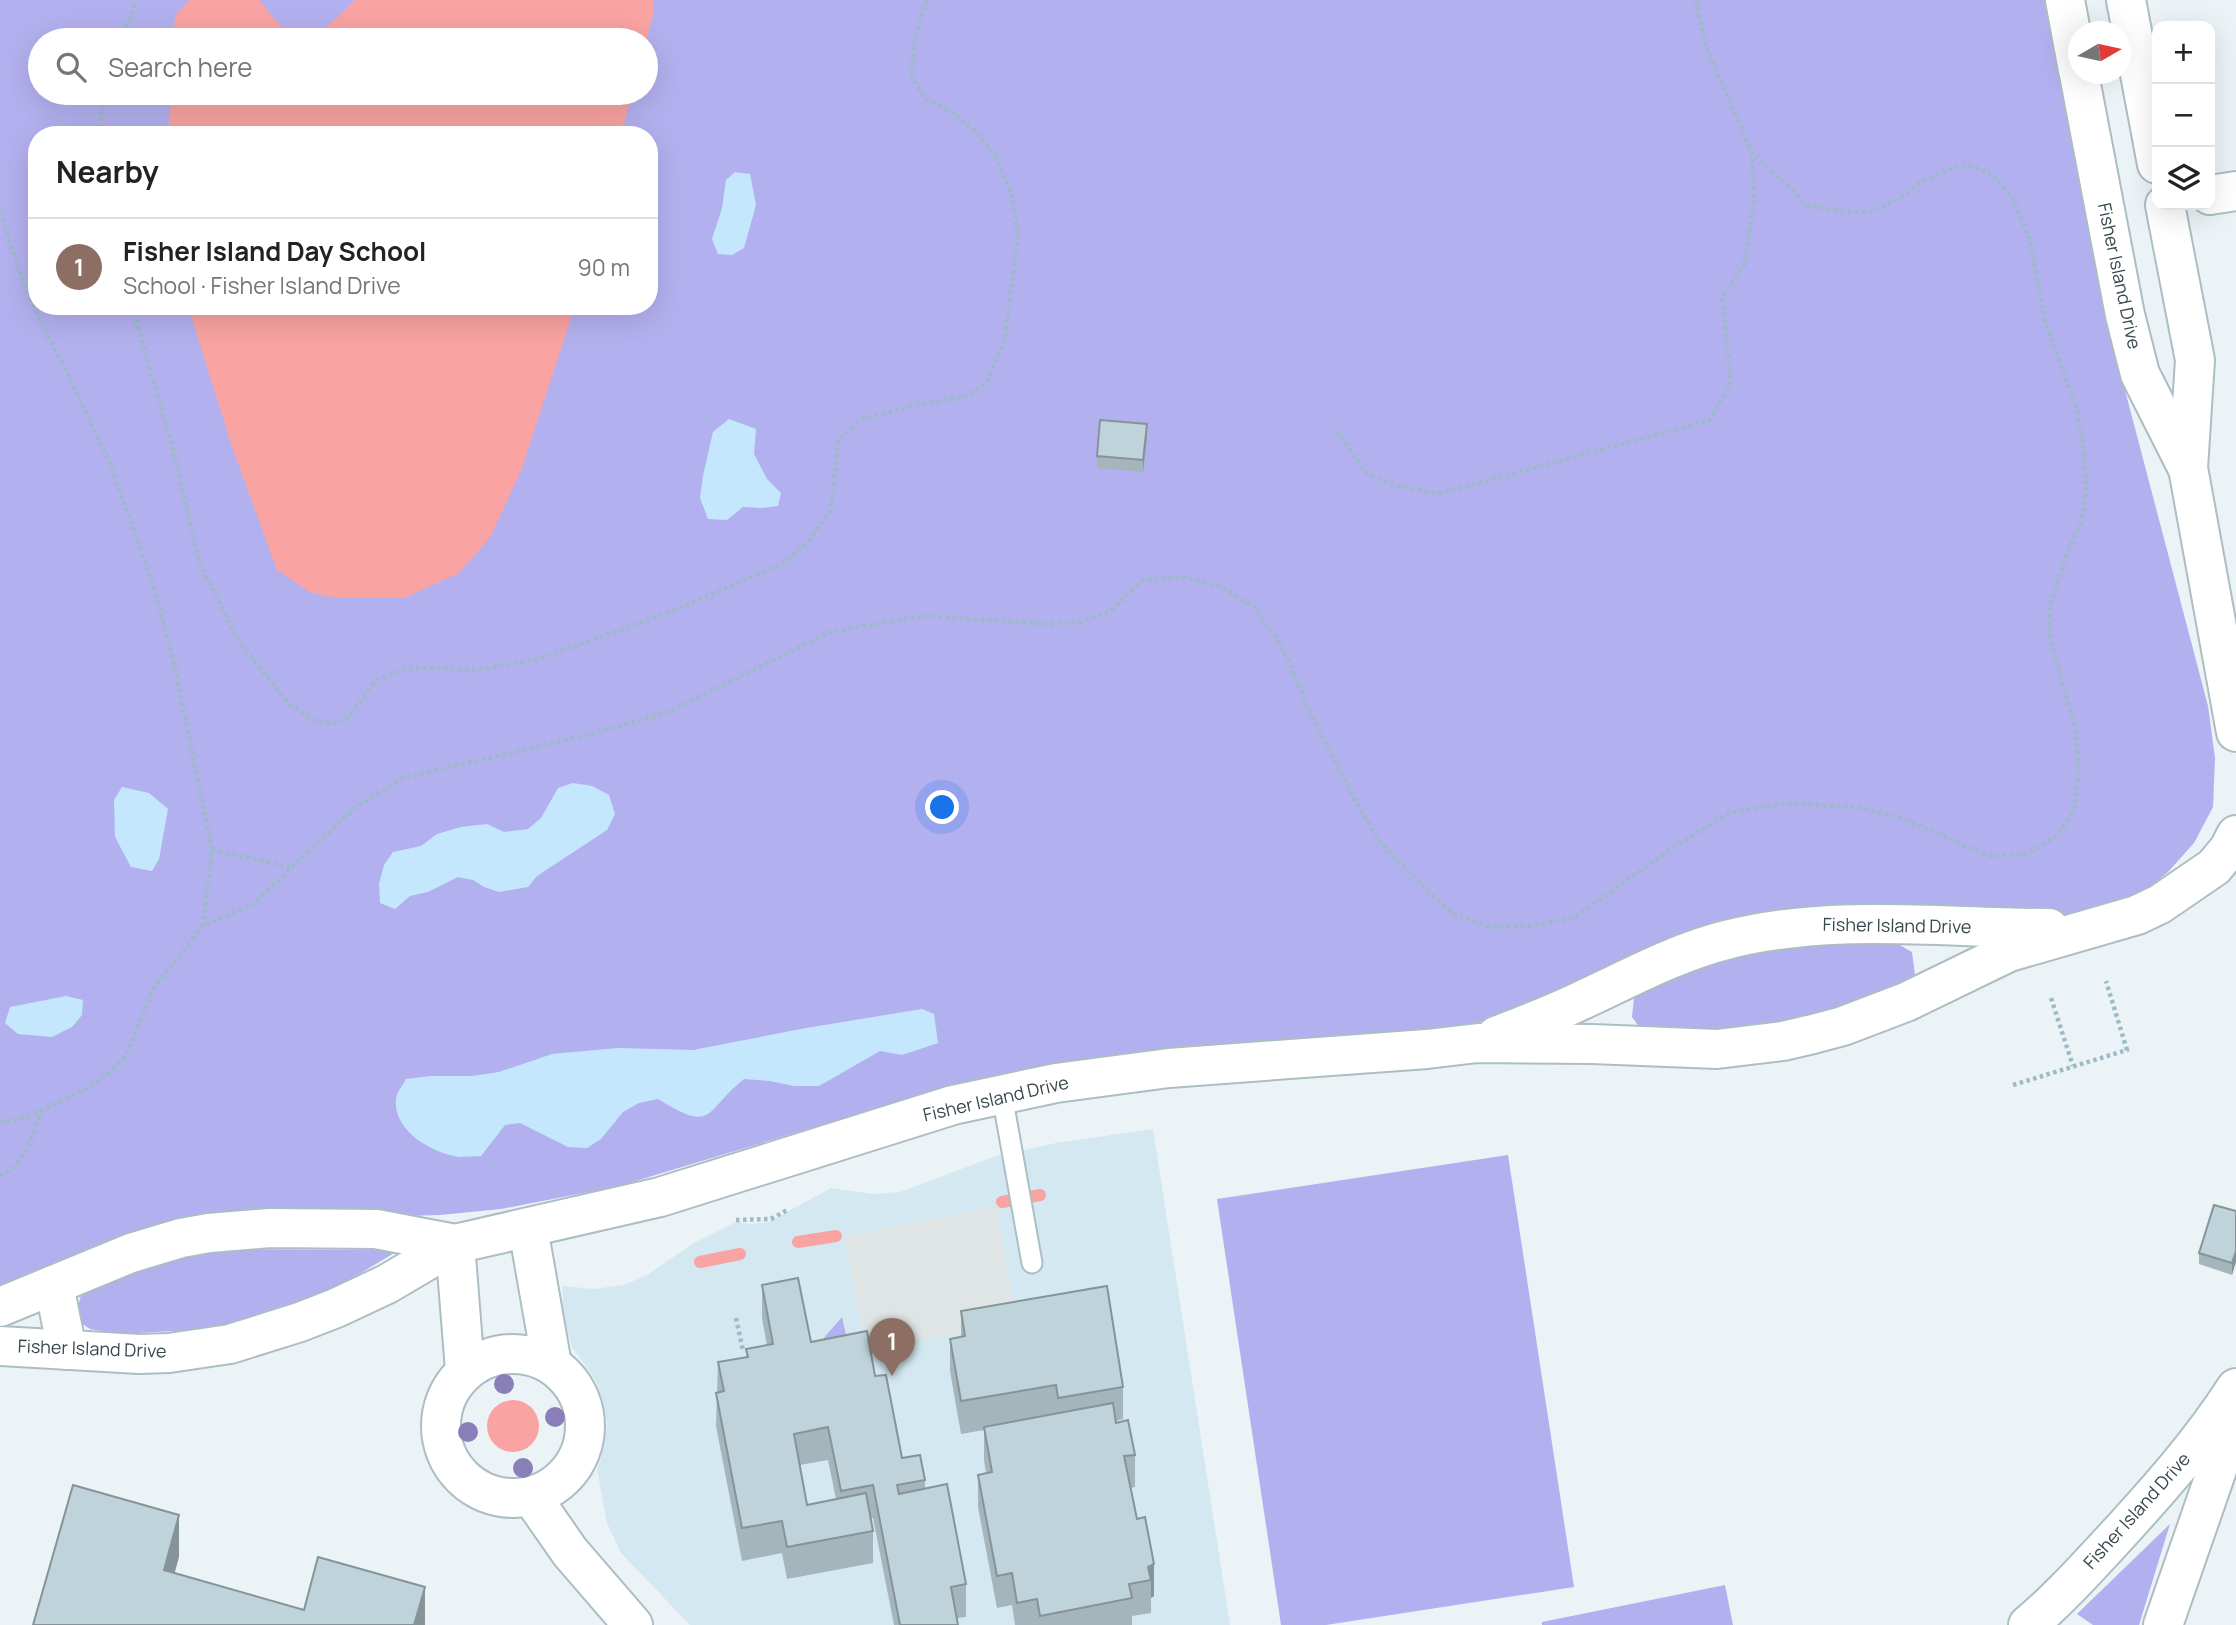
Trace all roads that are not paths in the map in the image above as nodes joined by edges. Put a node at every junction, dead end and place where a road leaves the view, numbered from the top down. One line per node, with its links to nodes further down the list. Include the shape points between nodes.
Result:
1 (2065, 0): 3 (street, Fisher Island Drive)
2 (2126, 0): 5 (street)
3 (2069, 21)
4 (2081, 84): 10 (street, Fisher Island Drive)
5 (2154, 147)
6 (2236, 191): 7 (street)
7 (2215, 194)
8 (2152, 205): 10 (street)
9 (2166, 210): 11 (street, Fisher Island Drive, via 2194,360)
10 (2106, 213): 11 (street, Fisher Island Drive, via 2140,374)
11 (2188, 468): 12 (street, Fisher Island Drive)
12 (2235, 721)
13 (2234, 847): 15 (street, Fisher Island Drive, via 2201,878 2160,904)
14 (1922, 925): 15 (street, Fisher Island Drive); 16 (street, Fisher Island Drive, via 1854,923 1755,934 1690,951); 17 (street)
15 (2086, 929): 17 (street, Fisher Island Drive, via 2009,952)
16 (1619, 982): 18 (street, Fisher Island Drive); 19 (street)
17 (1935, 988): 19 (street, Fisher Island Drive, via 1843,1026 1783,1041 1717,1049)
18 (1478, 1043): 19 (street, Fisher Island Drive); 20 (street, Fisher Island Drive, via 1169,1068)
19 (1630, 1046)
20 (1002, 1095): 21 (street, Fisher Island Drive, via 941,1109 660,1197); 23 (lane)
21 (528, 1228): 22 (street, Fisher Island Drive); 28 (street)
22 (455, 1244): 24 (street, Fisher Island Drive, via 376,1229 238,1230 156,1245); 27 (street, Fisher Island Drive, via 336,1308 230,1344 169,1353); 29 (street)
23 (1032, 1263)
24 (54, 1285): 25 (street, Fisher Island Drive); 27 (street)
25 (0, 1307)
26 (0, 1346): 27 (street, Fisher Island Drive)
27 (67, 1350)
28 (552, 1365): 29 (street, via 505,1354 479,1360); 32 (street, via 573,1386 584,1415 586,1468)
29 (466, 1370): 32 (street, via 448,1391 444,1404 442,1431 449,1460 466,1482 480,1490)
30 (2236, 1388): 33 (street, Fisher Island Drive, via 2185,1459)
31 (2236, 1415): 35 (street, Fisher Island Drive)
32 (531, 1496): 34 (street, via 570,1552)
33 (2038, 1623)
34 (633, 1625)
35 (2163, 1625)

